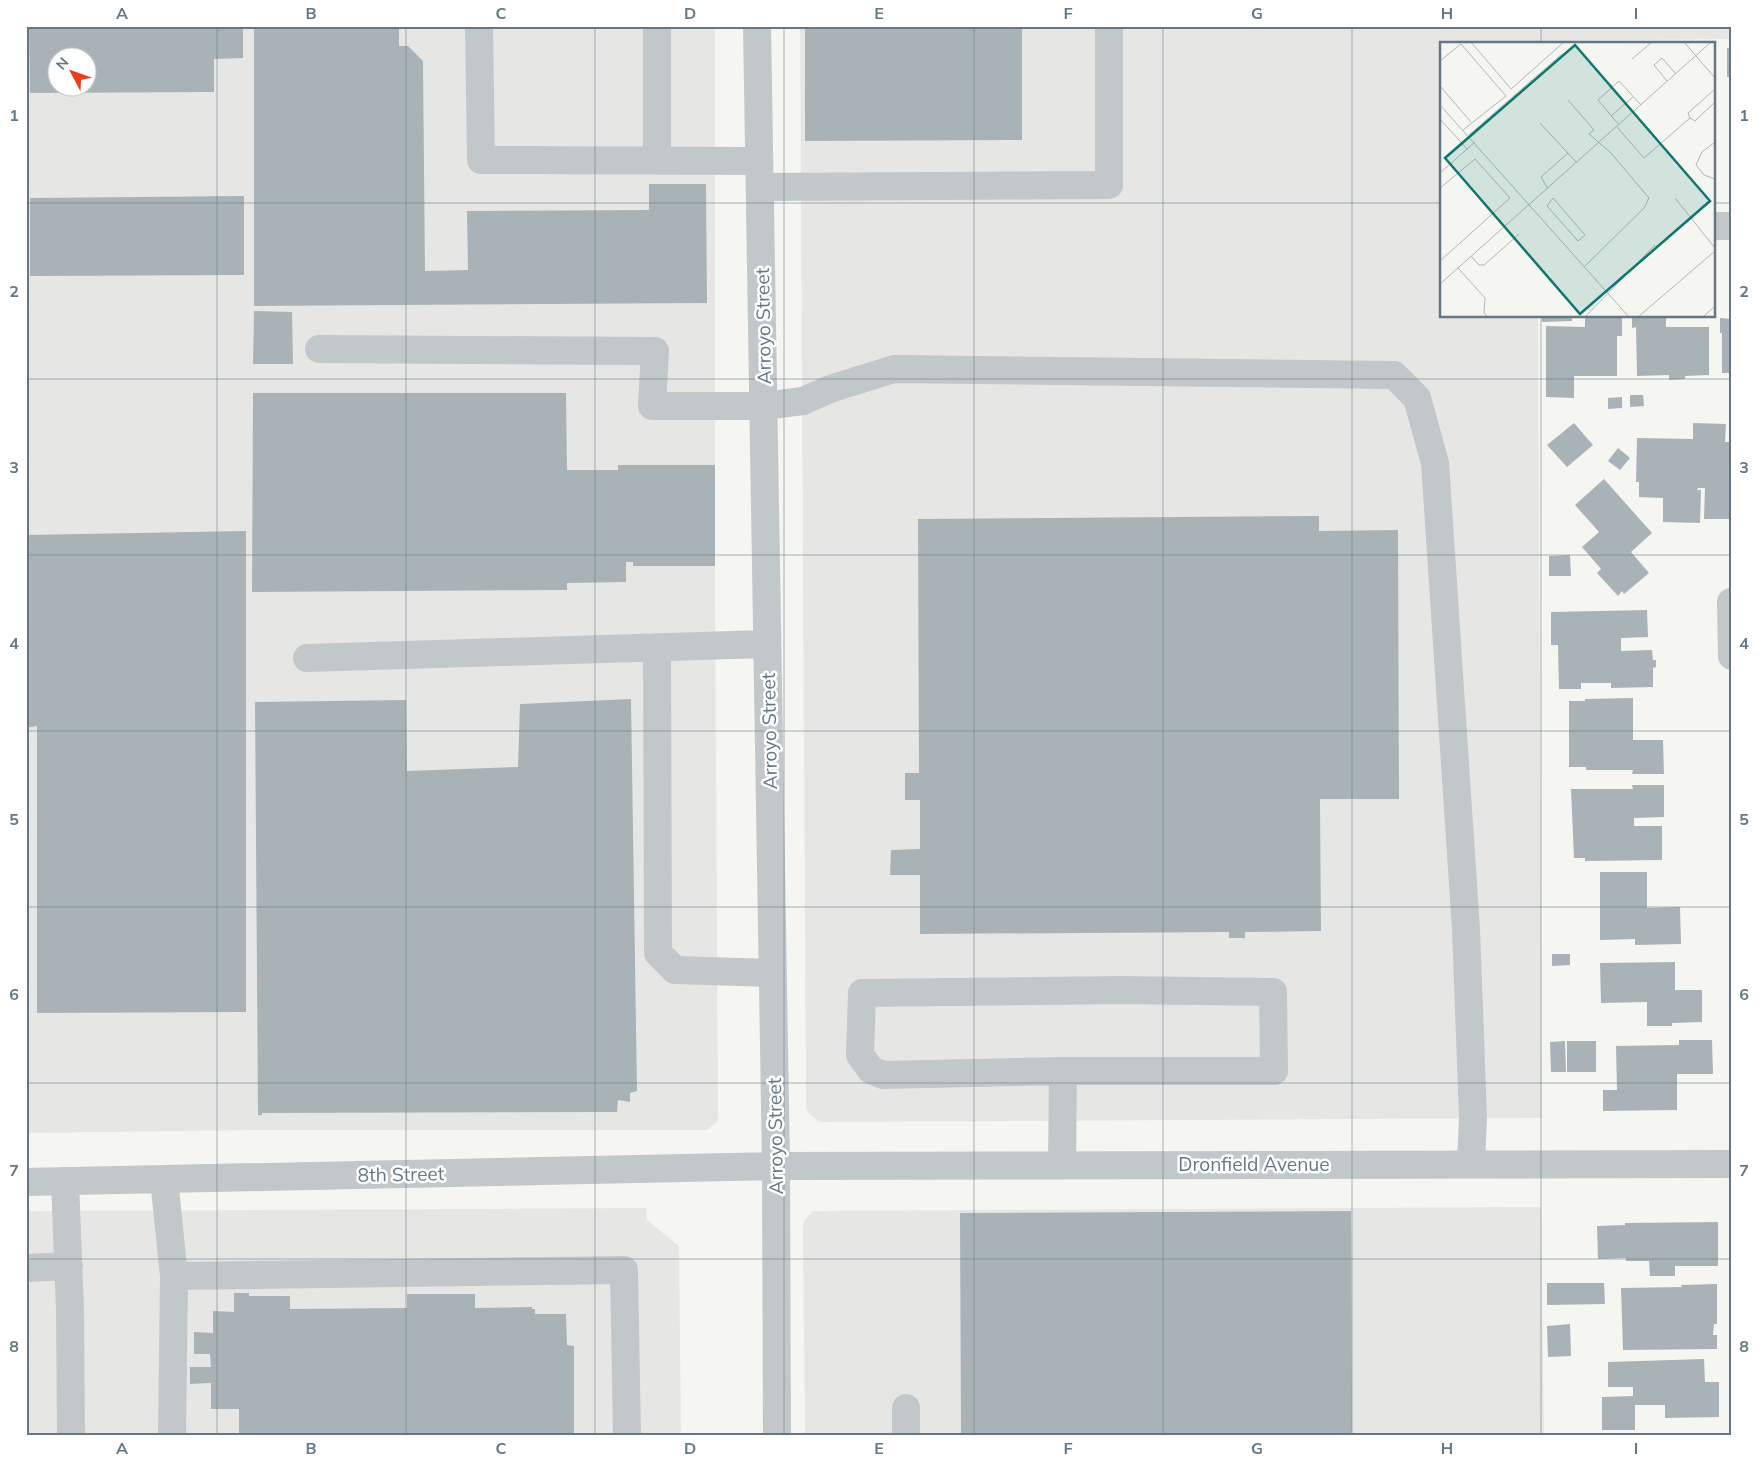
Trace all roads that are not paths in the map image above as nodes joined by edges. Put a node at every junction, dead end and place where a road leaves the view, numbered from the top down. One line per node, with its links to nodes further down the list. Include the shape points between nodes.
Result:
1 (479, 26): 5 (street, via 481,160)
2 (657, 26): 5 (street)
3 (757, 26): 6 (street, Arroyo Street)
4 (1109, 26): 7 (street, via 1108,185)
5 (657, 161): 6 (street)
6 (759, 161): 7 (street, Arroyo Street)
7 (760, 187): 11 (street, Arroyo Street)
8 (1716, 226): 9 (street)
9 (1732, 226)
10 (319, 349): 11 (street, via 655,351 652,406)
11 (764, 406): 13 (street, Arroyo Street); 19 (street, via 803,401 894,369 1394,375 1417,398 1434,463 1467,944 1473,1117)
12 (1731, 602): 15 (street)
13 (767, 644): 14 (street); 17 (street, Arroyo Street)
14 (657, 647): 16 (street); 17 (street, via 658,953 675,970)
15 (1732, 656)
16 (307, 658)
17 (772, 973): 22 (street, Arroyo Street)
18 (1063, 1071): 18 (street, via 883,1075 871,1070 860,1055 862,993 1273,992 1274,1071); 21 (street)
19 (1471, 1164): 20 (street, Dronfield Avenue); 21 (street, Dronfield Avenue)
20 (1732, 1164)
21 (1062, 1165): 22 (street, Dronfield Avenue)
22 (776, 1166): 23 (street, 8th Street); 33 (street, Arroyo Street)
23 (164, 1179): 24 (street, 8th Street); 28 (street)
24 (65, 1181): 25 (street, 8th Street); 26 (street)
25 (26, 1182)
26 (69, 1266): 27 (street); 30 (street)
27 (26, 1268)
28 (174, 1276): 31 (street); 32 (street, via 624,1270)
29 (906, 1408): 34 (street)
30 (70, 1436)
31 (172, 1436)
32 (626, 1436)
33 (777, 1436)
34 (906, 1436)

